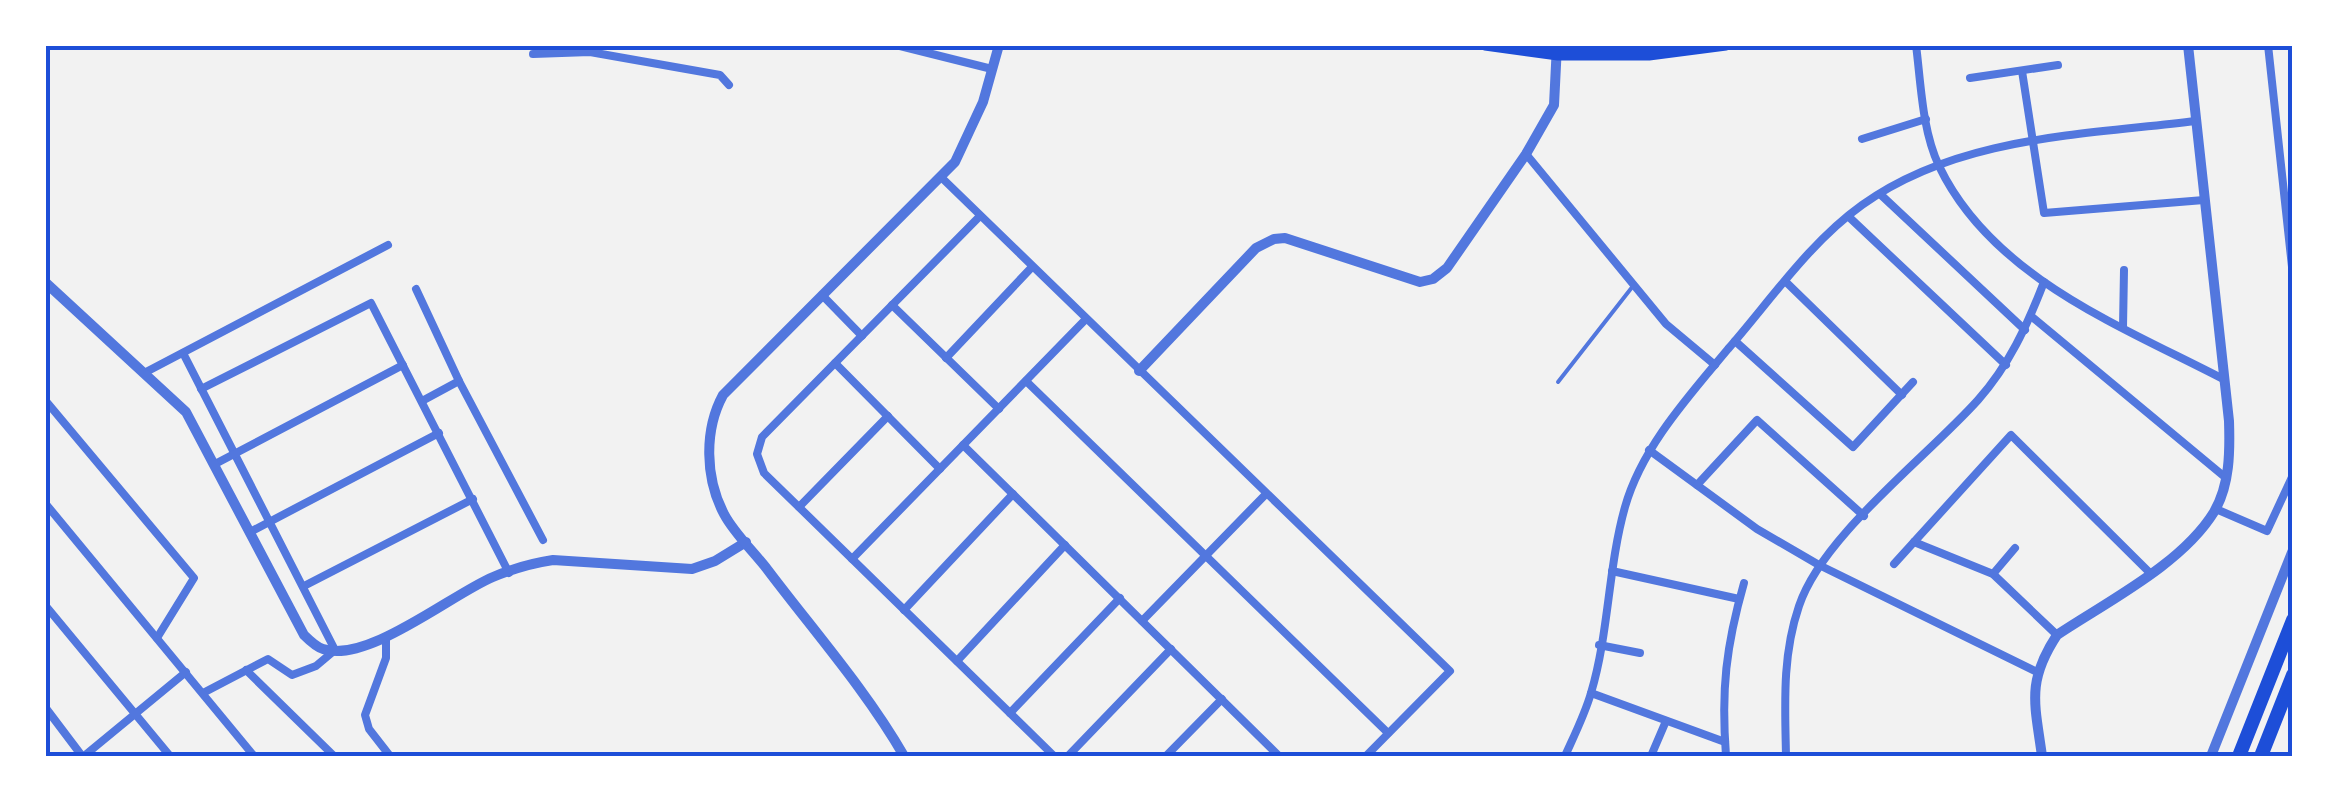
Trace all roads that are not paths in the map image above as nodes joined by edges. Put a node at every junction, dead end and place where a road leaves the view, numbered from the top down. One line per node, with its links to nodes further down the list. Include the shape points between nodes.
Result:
1 (896, 45): 12 (street)
2 (999, 45): 12 (street)
3 (1485, 45): 9 (main road)
4 (1726, 45): 9 (main road, via 1649,55)
5 (1916, 45): 16 (street)
6 (2188, 45): 17 (street)
7 (2268, 45): 30 (street)
8 (590, 48): 10 (street); 15 (street, via 720,76)
9 (1557, 50): 20 (street, via 1554,105)
10 (533, 54)
11 (2058, 65): 13 (street)
12 (992, 68): 22 (street, via 969,136)
13 (2022, 72): 14 (street); 19 (street)
14 (1970, 78)
15 (729, 85)
16 (1926, 119): 18 (street); 21 (street)
17 (2196, 122): 19 (street); 24 (street)
18 (1862, 139)
19 (2034, 140): 21 (street); 24 (street, via 2044,212)
20 (1526, 154): 34 (street); 50 (street, via 1433,279 1420,282 1274,239 1256,248)
21 (1939, 165): 23 (street); 33 (street, via 1973,218)
22 (942, 178): 25 (street); 36 (street)
23 (1880, 194): 26 (street); 41 (street)
24 (2204, 200): 52 (street)
25 (980, 216): 28 (street); 37 (street)
26 (1849, 217): 32 (street); 49 (street)
27 (388, 245): 44 (street)
28 (1032, 267): 39 (street); 45 (street)
29 (2124, 270): 40 (street)
30 (2293, 276)
31 (45, 282): 51 (street)
32 (1786, 282): 43 (street); 58 (street)
33 (2044, 282): 38 (street); 40 (street)
34 (1633, 286): 48 (street); 55 (lane)
35 (416, 288): 53 (street)
36 (822, 295): 42 (street); 82 (street, via 714,411 715,489)
37 (892, 305): 42 (street); 45 (street)
38 (2031, 316): 41 (street); 70 (street)
39 (1085, 320): 50 (street); 54 (street)
40 (2124, 327): 52 (street)
41 (2025, 330): 49 (street)
42 (862, 336): 46 (street)
43 (1735, 342): 48 (street); 58 (street, via 1853,447)
44 (183, 352): 51 (street); 57 (street)
45 (946, 358): 61 (street)
46 (835, 363): 62 (street); 76 (street, via 762,436 757,454 764,472)
47 (403, 365): 57 (street, via 371,303); 60 (street); 66 (street)
48 (1715, 365): 65 (street)
49 (2006, 365): 78 (street)
50 (1139, 371): 73 (street)
51 (146, 372): 67 (street, via 186,412)
52 (2223, 379): 70 (street)
53 (459, 381): 60 (street); 81 (street)
54 (1026, 381): 61 (street); 87 (street)
55 (1558, 382)
56 (1913, 382): 58 (street)
57 (201, 389): 66 (street)
58 (1902, 394)
59 (45, 400): 105 (street, via 194,578)
60 (422, 400): 63 (street)
61 (999, 409): 64 (street)
62 (888, 416): 68 (street); 76 (street)
63 (439, 433): 74 (street); 79 (street)
64 (963, 445): 68 (street); 72 (street)
65 (1649, 450): 71 (street); 91 (street, via 1626,504)
66 (236, 453): 67 (street); 79 (street)
67 (215, 464): 80 (street)
68 (940, 469): 88 (street)
69 (2293, 475): 77 (street, via 2267,531)
70 (2226, 478): 77 (street)
71 (1696, 485): 78 (street, via 1758,420); 90 (street)
72 (1013, 494): 84 (street); 100 (street)
73 (1266, 494): 87 (street); 122 (street, via 1450,670)
74 (473, 499): 92 (street); 96 (street)
75 (45, 503): 105 (street)
76 (799, 507): 88 (street)
77 (2216, 509): 93 (street, via 2192,541)
78 (1864, 516): 90 (street)
79 (269, 521): 80 (street); 96 (street)
80 (250, 532): 108 (street, via 304,636 321,649)
81 (543, 540)
82 (746, 542): 92 (street, via 692,569 554,560); 130 (street)
83 (1914, 542): 89 (street); 93 (street, via 2011,436); 94 (street)
84 (1065, 545): 97 (street); 110 (street)
85 (2015, 548): 94 (street)
86 (2293, 550): 140 (street)
87 (1206, 556): 101 (street); 122 (street)
88 (852, 559): 100 (street)
89 (1894, 564)
90 (1819, 565): 113 (street); 138 (street, via 1785,657)
91 (1612, 571): 98 (street); 106 (street)
92 (508, 573): 104 (street)
93 (2150, 573): 103 (street)
94 (1992, 574): 103 (street)
95 (1744, 583): 98 (street)
96 (304, 586): 108 (street)
97 (1120, 598): 101 (street); 119 (street)
98 (1739, 598): 123 (street, via 1728,639)
99 (45, 605): 120 (street)
100 (904, 610): 110 (street)
101 (1142, 620): 107 (street)
102 (2293, 620): 141 (highway)
103 (2057, 635): 113 (street)
104 (386, 637): 108 (street); 129 (street, via 386,658 364,715)
105 (158, 638): 112 (street)
106 (1600, 646): 109 (street); 116 (street)
107 (1171, 649): 117 (street); 132 (street)
108 (336, 650): 111 (street, via 292,674 268,659)
109 (1640, 654)
110 (956, 661): 119 (street)
111 (246, 670): 115 (street); 128 (street)
112 (186, 672): 115 (street); 120 (street)
113 (2036, 672): 139 (street)
114 (2293, 675): 142 (highway)
115 (203, 693): 127 (street)
116 (1592, 694): 121 (street); 135 (street)
117 (1222, 699): 124 (street); 133 (street)
118 (45, 707): 125 (street)
119 (1010, 713): 131 (street)
120 (135, 714): 125 (street); 126 (street)
121 (1666, 721): 123 (street); 136 (street)
122 (1388, 733): 134 (street)
123 (1725, 742): 137 (street)
124 (1275, 755)
125 (83, 756)
126 (170, 756)
127 (254, 756)
128 (334, 756)
129 (390, 756)
130 (904, 756)
131 (1054, 756)
132 (1068, 756)
133 (1166, 756)
134 (1366, 756)
135 (1565, 756)
136 (1651, 756)
137 (1726, 756)
138 (1786, 756)
139 (2042, 756)
140 (2211, 756)
141 (2239, 756)
142 (2261, 756)

